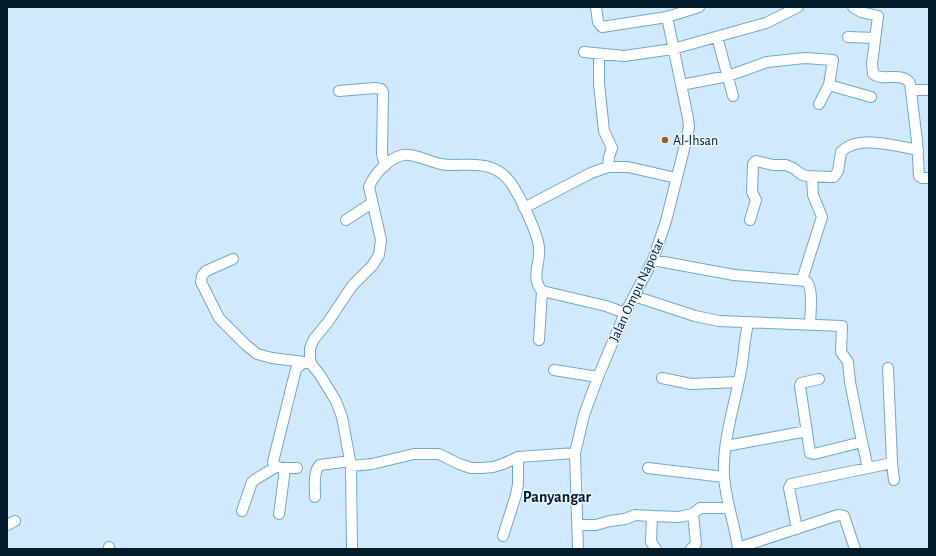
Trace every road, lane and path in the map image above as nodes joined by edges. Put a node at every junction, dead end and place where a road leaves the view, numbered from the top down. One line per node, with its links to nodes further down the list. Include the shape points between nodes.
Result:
1 (596, 7): 6 (street, via 598,22 602,27)
2 (699, 7): 6 (street)
3 (798, 7): 7 (street, via 766,23)
4 (853, 7): 5 (street, via 861,12)
5 (879, 11): 9 (street)
6 (667, 17): 10 (street, Jalan Ompu Napotar)
7 (717, 37): 10 (street); 13 (street)
8 (848, 37): 9 (street)
9 (875, 38): 16 (street, via 873,74 904,78 910,83)
10 (673, 49): 12 (street, via 624,56); 14 (street, Jalan Ompu Napotar)
11 (584, 52): 12 (street)
12 (599, 54): 24 (street, via 604,131 612,148)
13 (728, 76): 14 (street); 15 (street, via 767,62 814,58 833,61); 19 (street)
14 (681, 85): 26 (street, Jalan Ompu Napotar, via 689,127)
15 (829, 85): 20 (street); 21 (street)
16 (912, 90): 17 (street); 22 (street)
17 (929, 90)
18 (339, 91): 23 (street, via 375,88 383,92 382,154)
19 (733, 96)
20 (871, 97)
21 (819, 104)
22 (918, 150): 25 (street, via 880,143 859,143 841,152 838,171 834,177); 27 (street, via 919,176)
23 (385, 166): 28 (street, via 372,179 369,187); 29 (street, via 405,154 448,166 487,166 504,175)
24 (608, 167): 26 (street, via 628,167); 29 (street, via 591,173)
25 (812, 176): 31 (street, via 801,174 786,165 755,161 752,192 756,200); 34 (street, via 813,194 822,217)
26 (676, 178): 33 (street, Jalan Ompu Napotar, via 666,222)
27 (929, 178)
28 (372, 203): 30 (street); 41 (street, via 380,240 379,255 352,286 314,339)
29 (524, 208): 35 (street, via 539,247 536,276)
30 (346, 220)
31 (750, 220)
32 (233, 259): 41 (street, via 206,271 202,276 201,282 219,318 257,354)
33 (653, 260): 34 (street, via 734,275); 36 (street, Jalan Ompu Napotar)
34 (802, 280): 39 (street, via 809,283)
35 (542, 291): 37 (street, via 606,306); 40 (street)
36 (634, 296): 37 (street, Jalan Ompu Napotar); 38 (street, via 719,322)
37 (624, 313): 44 (street, Jalan Ompu Napotar)
38 (748, 323): 39 (street); 47 (street)
39 (810, 325): 49 (street, via 842,326 841,352 848,362)
40 (539, 340)
41 (308, 363): 54 (street, via 320,375 336,401 342,417); 55 (street, via 298,366 294,375 274,458 274,465)
42 (888, 368): 53 (street)
43 (554, 370): 44 (street)
44 (598, 377): 51 (street, Jalan Ompu Napotar, via 584,415)
45 (662, 378): 47 (street, via 691,384)
46 (819, 379): 48 (street, via 800,385)
47 (738, 382): 50 (street)
48 (807, 431): 49 (street, via 812,454); 50 (street)
49 (862, 442): 58 (street)
50 (726, 446): 59 (street)
51 (575, 453): 52 (street); 67 (street, Jalan Ompu Napotar)
52 (518, 457): 54 (street, via 503,464 482,468 471,468 439,454 414,454 372,464); 69 (street, via 516,495)
53 (892, 463): 58 (street); 60 (street)
54 (350, 464): 61 (street, via 317,467); 70 (street)
55 (281, 468): 56 (street); 63 (street, via 252,482); 64 (street)
56 (297, 468)
57 (648, 468): 59 (street)
58 (868, 468): 68 (street, via 791,484 789,488)
59 (724, 477): 62 (street)
60 (894, 480)
61 (315, 497)
62 (728, 508): 65 (street, via 700,508); 74 (street)
63 (242, 511)
64 (278, 514)
65 (692, 514): 66 (street, via 680,517); 73 (street, via 696,544)
66 (652, 516): 67 (street, via 635,515 596,525); 72 (street, via 650,541)
67 (578, 525): 71 (street, Jalan Ompu Napotar)
68 (797, 529): 74 (street); 75 (street, via 842,515)
69 (503, 536)
70 (352, 549)
71 (578, 549)
72 (656, 549)
73 (690, 549)
74 (738, 549)
75 (855, 549)

